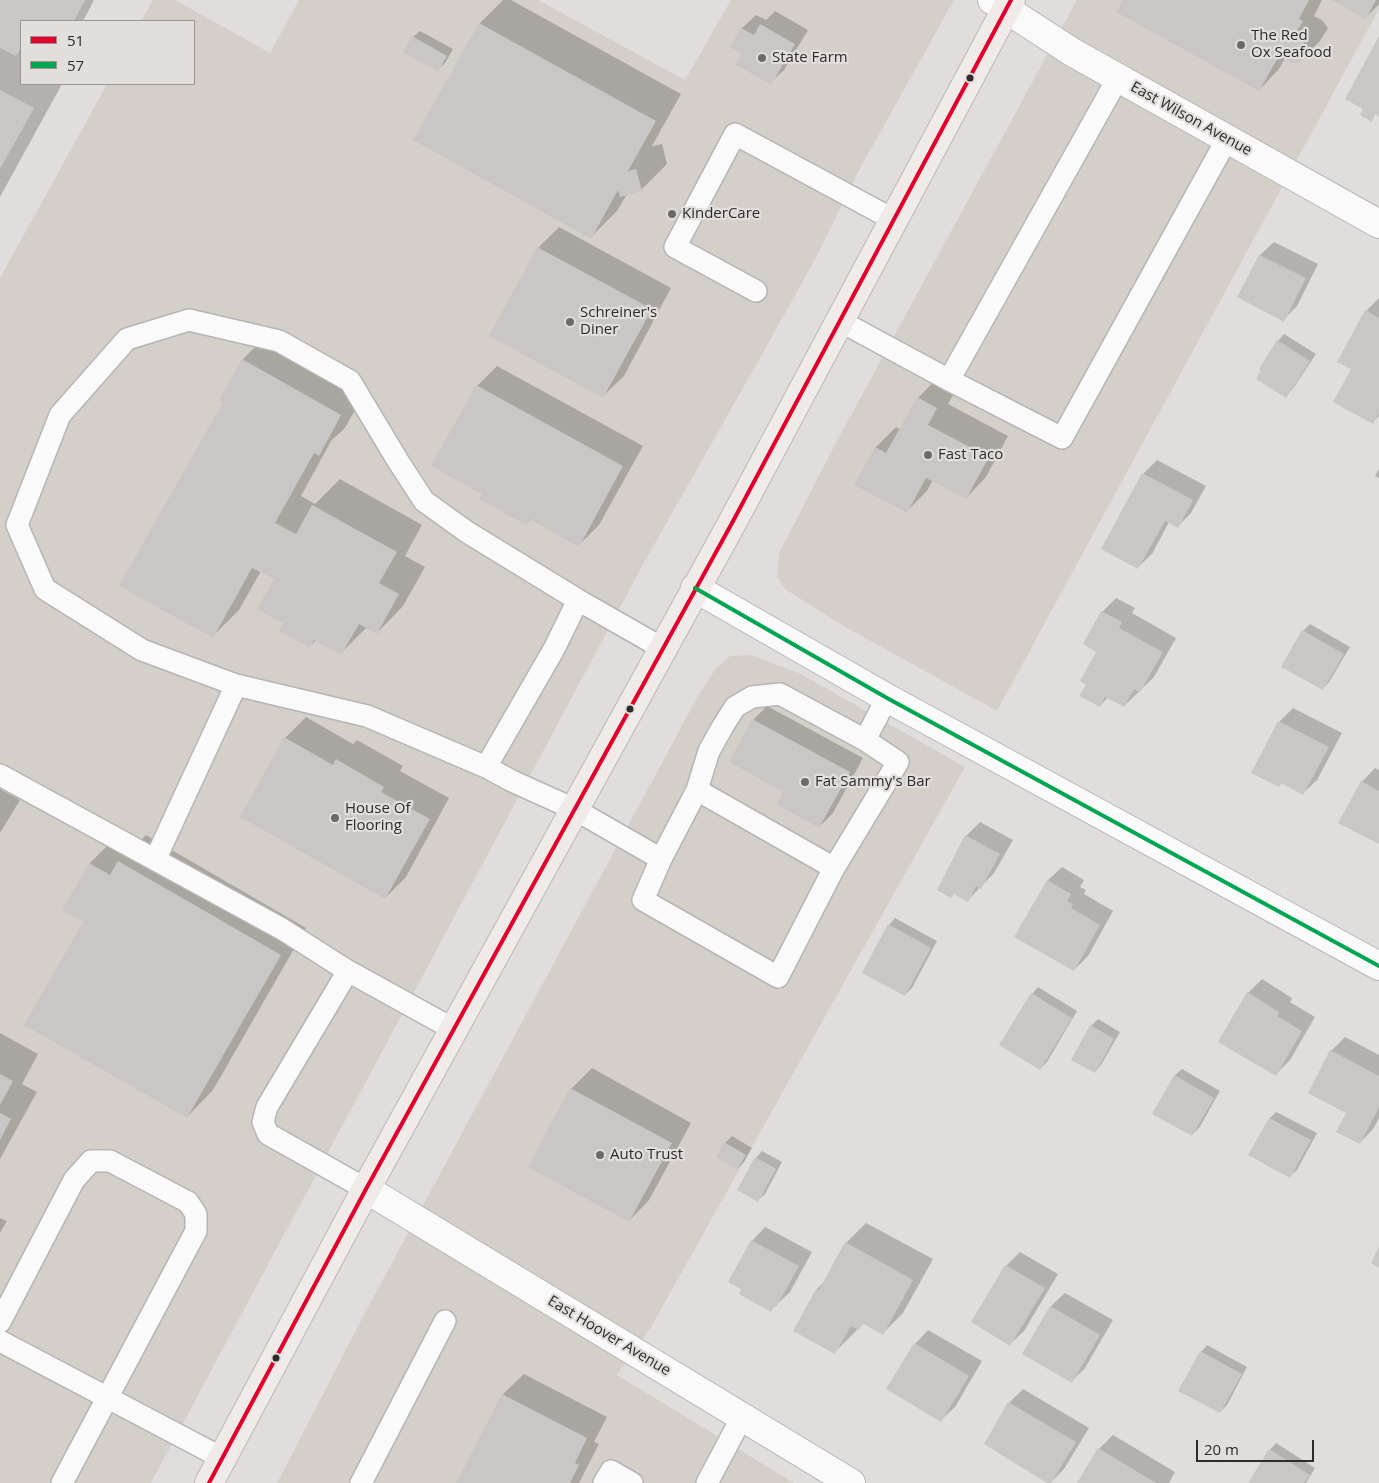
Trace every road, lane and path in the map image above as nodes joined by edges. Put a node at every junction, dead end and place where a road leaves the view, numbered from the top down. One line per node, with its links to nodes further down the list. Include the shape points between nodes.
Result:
1 (1003, 3): 2 (street, East Wilson Avenue, via 1072,52); 4 (main road)
2 (1118, 78): 3 (street, East Wilson Avenue); 8 (lane)
3 (1227, 139): 5 (street, East Wilson Avenue); 8 (lane, via 1062,438)
4 (894, 220): 6 (lane, via 735,134 675,247); 7 (main road)
5 (1379, 224)
6 (756, 291)
7 (840, 321): 8 (lane); 9 (main road)
8 (949, 380)
9 (695, 588): 11 (main road); 13 (street)
10 (578, 600): 11 (lane); 12 (lane, via 467,532 424,500 350,381 279,342 189,320 127,339 60,415 17,525 45,590 142,650); 15 (lane, via 554,650)
11 (662, 648): 18 (main road)
12 (236, 685): 15 (lane, via 367,716); 20 (lane)
13 (887, 698): 14 (lane); 22 (street)
14 (865, 740): 17 (lane, via 780,694 752,697 735,707 723,726 709,751); 21 (lane, via 898,762)
15 (486, 767): 18 (lane)
16 (0, 775): 20 (lane)
17 (696, 790): 19 (lane); 21 (lane)
18 (574, 809): 19 (lane); 24 (main road)
19 (661, 859): 21 (lane, via 643,900 778,977)
20 (155, 860): 23 (lane, via 282,929)
21 (834, 868)
22 (1379, 966)
23 (348, 971): 24 (lane); 25 (lane, via 267,1107 263,1122 268,1134)
24 (453, 1029): 25 (main road)
25 (366, 1189): 30 (street, East Hoover Avenue); 31 (main road)
26 (445, 1321): 34 (lane)
27 (0, 1322): 29 (lane, via 74,1180 92,1161 110,1160 188,1202 196,1214 196,1231)
28 (0, 1341): 29 (lane)
29 (108, 1398): 31 (lane); 32 (lane)
30 (742, 1417): 37 (lane); 38 (street, East Hoover Avenue)
31 (222, 1458): 33 (main road)
32 (62, 1483)
33 (209, 1483)
34 (361, 1483)
35 (604, 1483): 36 (lane, via 610,1471)
36 (632, 1483)
37 (707, 1483)
38 (851, 1483)

